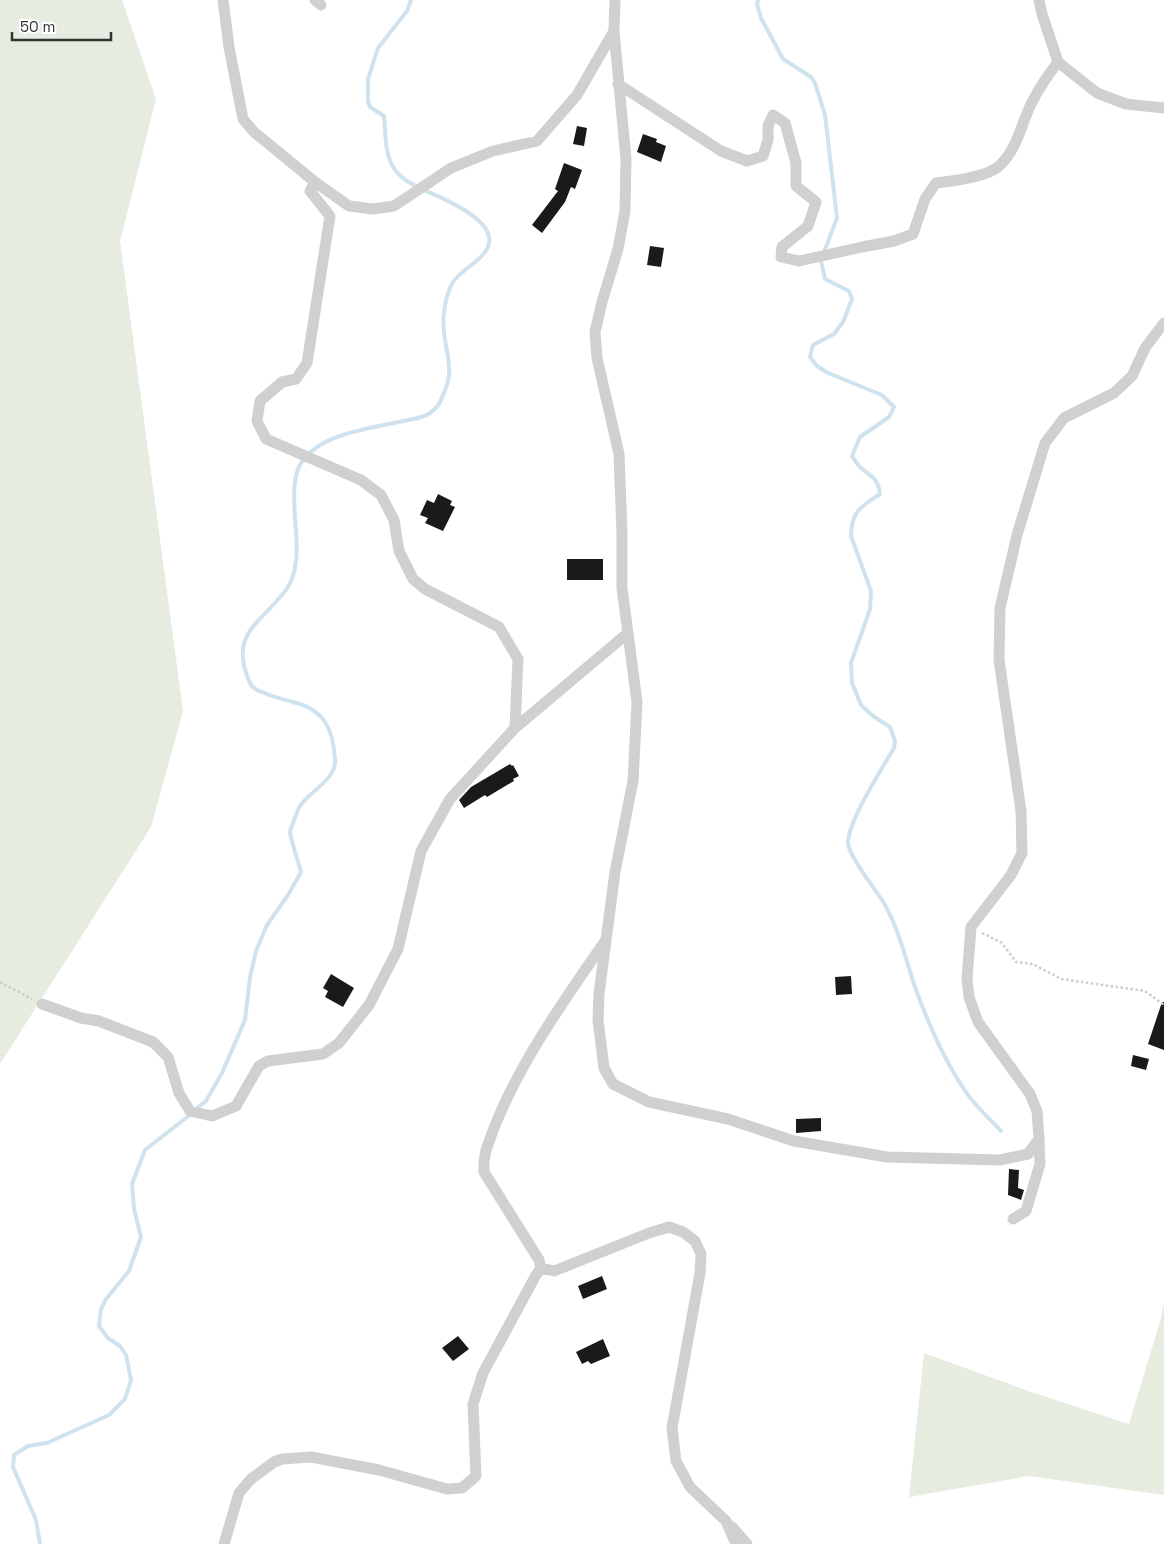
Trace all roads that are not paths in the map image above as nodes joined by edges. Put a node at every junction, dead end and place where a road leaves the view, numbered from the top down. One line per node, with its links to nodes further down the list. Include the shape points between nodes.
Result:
1 (223, 0): 8 (street, via 243,119 254,132)
2 (615, 0): 4 (street)
3 (1039, 0): 5 (street)
4 (614, 31): 6 (street); 8 (street, via 577,95 537,141 493,151 451,168 394,206 373,210 349,206)
5 (1058, 62): 6 (street, via 1031,104 1013,148 999,167 976,177 936,183 925,199 913,234 799,261 781,257 782,247 808,226 816,202 796,186 796,163 784,122 773,115 762,156 747,161 721,151); 7 (street, via 1097,93 1126,104)
6 (618, 84): 10 (street, via 626,159 625,210 618,249 595,332 597,358 619,454 622,588)
7 (1164, 108)
8 (315, 182): 11 (street, via 310,192 330,216 307,363 296,379 282,382 260,401 257,421 266,439 361,480 381,495 394,520 399,552 413,579 425,589 499,627 518,659)
9 (1164, 323): 14 (street, via 1145,348 1132,376 1114,393 1064,418 1045,442 1017,535 1000,608 999,660 1021,812 1022,853 1011,875 971,928 967,979 978,1022 1030,1094 1037,1111)
10 (628, 633): 11 (street); 12 (street, via 637,702 633,781 615,872)
11 (515, 728): 13 (street, via 450,799 420,850 398,949 369,1005 340,1043 323,1054 268,1061 259,1066 236,1106 212,1116 190,1111 179,1093 168,1057 153,1042)
12 (606, 940): 14 (street, via 598,1020 604,1068 613,1084 649,1102 728,1119 794,1141 887,1157 1000,1160 1028,1154); 16 (street, via 524,1064 483,1158 484,1172)
13 (42, 1004)
14 (1039, 1139): 15 (street, via 1040,1164 1026,1210)
15 (1013, 1219)
16 (541, 1268): 17 (street, via 554,1271 669,1227 695,1241 702,1254 700,1274 672,1428 676,1461 690,1487); 18 (street, via 484,1374 473,1404 476,1476 462,1488 447,1489 379,1470 312,1457 282,1459 251,1479 239,1493)
17 (726, 1521): 19 (street); 20 (street)
18 (224, 1544)
19 (736, 1544)
20 (748, 1544)

